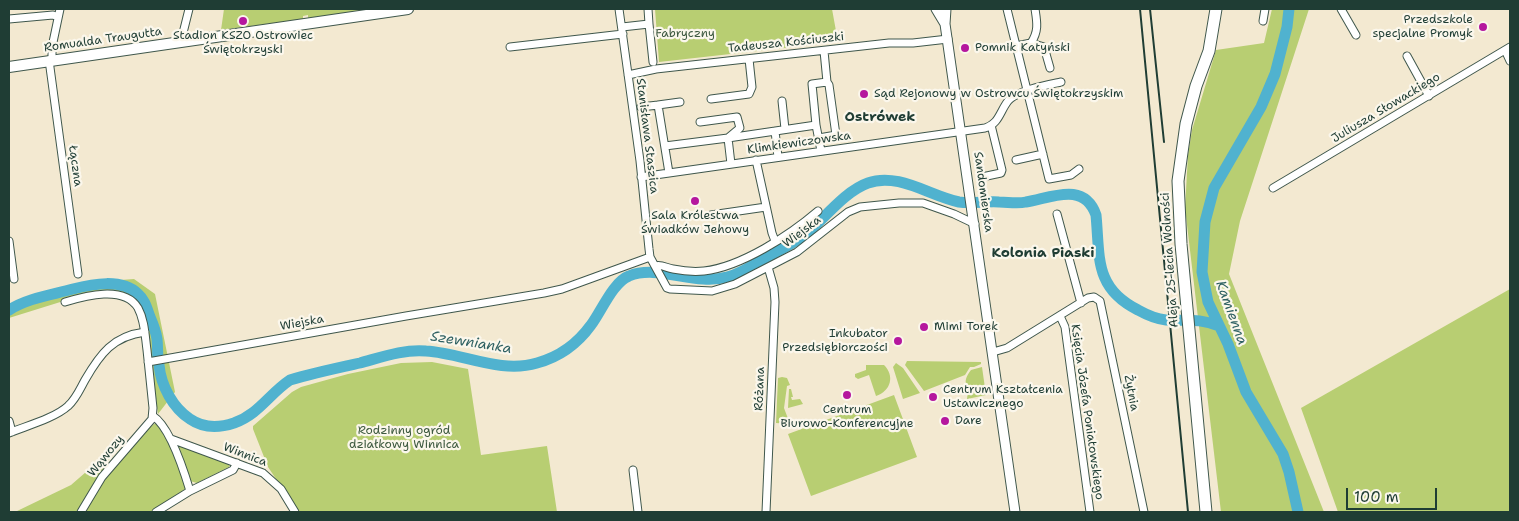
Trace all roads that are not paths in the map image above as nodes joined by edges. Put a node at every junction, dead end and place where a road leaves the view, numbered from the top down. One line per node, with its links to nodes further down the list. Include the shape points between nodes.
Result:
1 (60, 9): 13 (street, Łączna)
2 (189, 9): 21 (street)
3 (408, 9): 21 (main road, Romualda Traugutta)
4 (617, 9): 18 (street, Stanisława Staszica)
5 (648, 9): 16 (street)
6 (936, 9): 17 (street, Sandomierska)
7 (946, 9): 17 (street, Sandomierska)
8 (1007, 9): 23 (street)
9 (1034, 9): 22 (street, via 1038,30)
10 (1216, 9): 97 (main road, Aleja 25-lecia Wolności, via 1209,51 1186,124 1178,181)
11 (1265, 9): 15 (street)
12 (1341, 9): 19 (street)
13 (58, 17): 14 (street); 29 (street, Łączna)
14 (9, 19)
15 (1263, 21)
16 (649, 24): 18 (street); 31 (street)
17 (945, 24): 20 (street, Sandomierska)
18 (622, 31): 24 (street); 34 (street, Stanisława Staszica)
19 (1356, 35)
20 (948, 39): 26 (street, Tadeusza Kościuszki); 49 (street, Sandomierska)
21 (181, 41): 29 (main road, Romualda Traugutta)
22 (1031, 43): 23 (street); 33 (street, via 1044,47)
23 (1016, 46): 37 (street)
24 (510, 47)
25 (1508, 48): 30 (street); 38 (street, Juliusza Słowackiego)
26 (824, 51): 28 (street, Tadeusza Kościuszki); 35 (street)
27 (1407, 56): 38 (street)
28 (749, 59): 34 (street, Tadeusza Kościuszki); 39 (street, via 752,87 749,94)
29 (51, 60): 32 (main road, Romualda Traugutta); 74 (street, Łączna)
30 (1510, 61)
31 (653, 62)
32 (9, 67)
33 (1050, 68)
34 (628, 75): 61 (street, Stanisława Staszica)
35 (827, 82): 45 (street, via 812,84); 51 (street, via 836,135)
36 (1061, 82): 37 (street)
37 (1027, 92): 46 (street, via 1008,101); 54 (street)
38 (1429, 96): 63 (street, Juliusza Słowackiego)
39 (711, 99)
40 (782, 100): 47 (street)
41 (680, 102): 42 (street)
42 (658, 105): 43 (street); 52 (street)
43 (642, 107)
44 (700, 122): 50 (street, via 737,117 740,128)
45 (816, 125): 47 (street); 51 (street)
46 (991, 125): 49 (street, Klimkiewiczowska); 62 (street, via 1002,170)
47 (785, 129): 48 (street)
48 (774, 131): 50 (street); 55 (street)
49 (961, 131): 53 (street, Klimkiewiczowska); 68 (street, Sandomierska)
50 (728, 138): 52 (street); 58 (street)
51 (819, 138): 53 (street)
52 (665, 146): 60 (street)
53 (821, 151): 55 (street, Klimkiewiczowska)
54 (1043, 154): 57 (street); 59 (street, via 1049,179 1071,175)
55 (778, 157): 56 (street, Klimkiewiczowska)
56 (756, 160): 58 (street, Klimkiewiczowska); 64 (street)
57 (1016, 160)
58 (731, 164): 60 (street, Klimkiewiczowska)
59 (1079, 169)
60 (669, 173): 61 (street, Klimkiewiczowska)
61 (641, 176): 71 (street, Stanisława Staszica)
62 (982, 177)
63 (1272, 188)
64 (766, 207): 67 (street); 70 (street)
65 (818, 210): 70 (street, Wiejska)
66 (1057, 214): 77 (street)
67 (711, 215)
68 (975, 224): 73 (street, Wiejska, via 923,204 860,207 848,212 797,252); 80 (street, Sandomierska)
69 (9, 241): 75 (street)
70 (775, 241): 72 (street, Wiejska, via 729,265 705,271)
71 (650, 257): 72 (street, Wiejska); 81 (street, Wiejska, via 544,293)
72 (655, 266): 73 (street, Wiejska, via 670,289 712,291)
73 (768, 267): 93 (street, Różana, via 775,302)
74 (78, 274)
75 (14, 279)
76 (65, 302): 79 (street, via 108,294 126,298 138,308)
77 (1081, 303): 78 (street, Księcia Józefa Poniatowskiego); 96 (street, Żytnia, via 1094,297 1101,303)
78 (1060, 316): 80 (street, Księcia Józefa Poniatowskiego, via 1007,348); 95 (street, Księcia Józefa Poniatowskiego, via 1065,327)
79 (145, 332): 81 (street); 84 (street, via 109,346 67,407)
80 (993, 352): 94 (street, Sandomierska)
81 (148, 362): 82 (street)
82 (153, 416): 85 (street); 89 (street, Wąwozy, via 102,477)
83 (9, 421): 84 (street)
84 (10, 433)
85 (171, 439): 86 (street, Winnica); 88 (street)
86 (237, 463): 88 (street, via 233,470); 91 (street, Winnica, via 270,477)
87 (633, 470): 92 (street)
88 (190, 491): 90 (street)
89 (81, 512)
90 (156, 512)
91 (295, 512)
92 (638, 512)
93 (766, 512)
94 (1015, 512)
95 (1090, 512)
96 (1144, 512)
97 (1206, 512)

